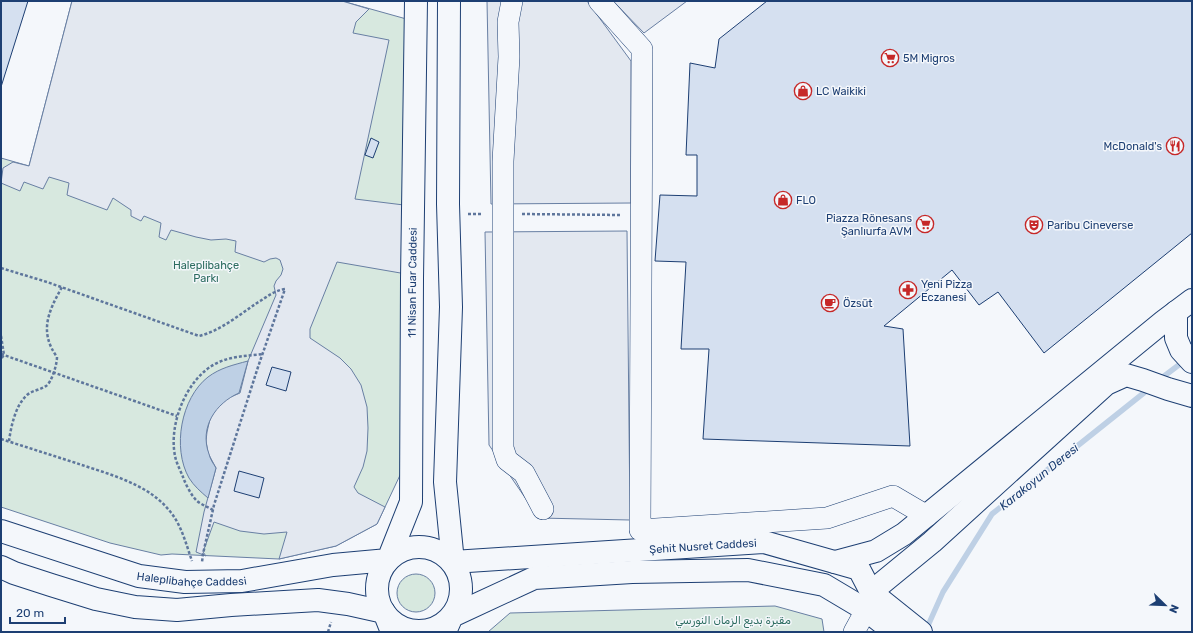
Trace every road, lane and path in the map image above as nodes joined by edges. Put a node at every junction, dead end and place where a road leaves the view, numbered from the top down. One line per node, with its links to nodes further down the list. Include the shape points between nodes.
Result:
1 (416, 1): 25 (main road, 11 Nisan Fuar Caddesi, via 411,502)
2 (450, 1): 5 (main road)
3 (512, 1): 6 (street, via 508,22)
4 (599, 1): 7 (street, via 642,49)
5 (448, 214): 6 (path); 26 (main road, via 451,307 445,482)
6 (503, 214): 7 (path); 21 (street, via 503,448 507,460 524,473)
7 (641, 215): 23 (street, via 640,530 827,518 893,496)
8 (1, 268): 9 (path)
9 (62, 287): 13 (path, via 199,336 234,319 275,291 285,289); 16 (path, via 51,307 46,324 49,342 57,357)
10 (1184, 306): 14 (main road, via 1176,338); 23 (main road)
11 (1, 336): 12 (path)
12 (3, 354): 15 (path); 16 (path)
13 (263, 354): 18 (path, via 234,357 214,364 189,390); 22 (path)
14 (1186, 356)
15 (1, 359)
16 (54, 372): 18 (path); 20 (path, via 46,386 33,390 22,400 11,429)
17 (1192, 396): 31 (main road, via 1126,375 1106,384 932,542)
18 (177, 416): 22 (path, via 174,433 176,459 186,484 197,500)
19 (1, 439): 20 (path)
20 (10, 441): 29 (path, via 107,474 154,495 169,509 178,524)
21 (543, 509)
22 (213, 510): 29 (path, via 202,554)
23 (927, 516): 27 (main road, via 904,534 876,550)
24 (1, 531): 29 (main road, Haleplibahçe Caddesi, via 139,576 185,582)
25 (388, 560): 26 (main road, via 413,546 428,547 441,552); 29 (main road, Haleplibahçe Caddesi, via 333,565 242,581); 30 (main road, via 380,572 377,587 378,600)
26 (453, 562): 27 (main road, Şehit Nusret Caddesi, via 764,542); 32 (main road, via 460,574 462,589 460,603)
27 (835, 562): 31 (main road, Şehit Nusret Caddesi, via 859,569)
28 (1, 567): 30 (main road, via 58,588 135,607 177,610 318,600)
29 (200, 581)
30 (384, 612): 32 (main road, via 392,622 404,629 430,630); 33 (main road)
31 (880, 612): 32 (main road, Şehit Nusret Caddesi, via 824,586 748,570 632,572 534,578); 34 (street); 35 (main road, Şehit Nusret Caddesi)
32 (449, 624)
33 (392, 632)
34 (854, 632)
35 (921, 632)

